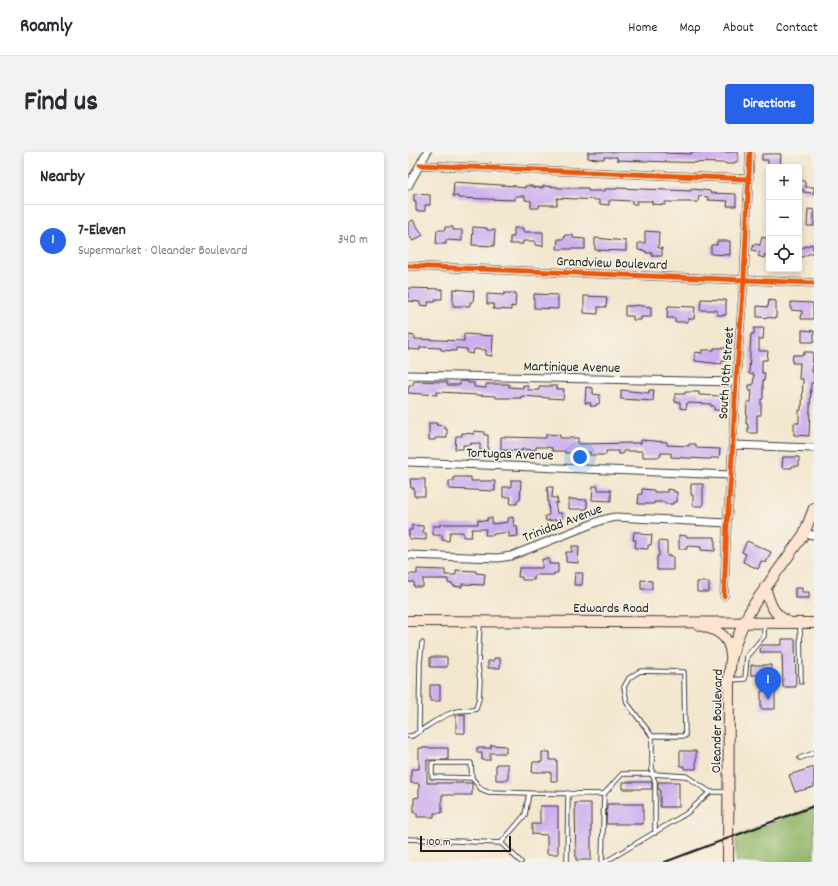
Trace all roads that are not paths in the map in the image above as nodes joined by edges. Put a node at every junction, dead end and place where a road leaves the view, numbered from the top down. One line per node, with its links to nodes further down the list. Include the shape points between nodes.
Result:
1 (427, 152): 3 (street)
2 (750, 152): 4 (street, South 10th Street)
3 (420, 165): 4 (street); 5 (street)
4 (748, 179): 7 (street, South 10th Street)
5 (408, 186)
6 (408, 266): 7 (street, Grandview Boulevard)
7 (744, 279): 8 (street, Grandview Boulevard); 10 (street, South 10th Street)
8 (814, 283)
9 (408, 375): 10 (street, Martinique Avenue)
10 (736, 382): 11 (street, South 10th Street)
11 (732, 445): 12 (street); 14 (street, South 10th Street)
12 (814, 448)
13 (408, 462): 14 (street, Tortugas Avenue)
14 (731, 475): 16 (street, South 10th Street)
15 (814, 508): 17 (main road, Oleander Boulevard)
16 (727, 523): 18 (street, Trinidad Avenue, via 615,517 511,556 498,558); 20 (street, South 10th Street)
17 (809, 534): 19 (main road, Oleander Boulevard)
18 (408, 555)
19 (765, 587): 24 (main road, Oleander Boulevard); 26 (main road, via 775,614)
20 (724, 596)
21 (408, 621): 22 (main road, Edwards Road)
22 (480, 621): 23 (main road, Edwards Road); 33 (lane, via 480,681 476,709 455,711)
23 (689, 622): 24 (main road, Edwards Road); 30 (main road, via 713,629 724,636)
24 (744, 622): 25 (main road, Edwards Road); 30 (main road, Oleander Boulevard)
25 (764, 622): 26 (main road, Edwards Road); 31 (lane, via 764,636 747,656 745,679)
26 (790, 623): 27 (main road, Edwards Road)
27 (800, 623): 28 (main road, Edwards Road); 32 (lane)
28 (814, 623)
29 (422, 643): 33 (lane)
30 (731, 660): 31 (main road, Oleander Boulevard)
31 (729, 680): 41 (main road, Oleander Boulevard)
32 (801, 682)
33 (419, 731): 34 (lane)
34 (408, 736)
35 (652, 736): 35 (lane, via 685,736 684,672 640,671 629,678 624,687 628,703); 38 (lane)
36 (814, 753): 37 (lane)
37 (800, 758)
38 (652, 774): 40 (lane, via 686,776); 44 (lane, via 622,774); 45 (lane, via 655,782)
39 (472, 778): 39 (lane, via 432,777 432,763 471,763); 42 (lane, via 481,789 488,792)
40 (710, 792): 41 (lane); 45 (lane, via 687,814)
41 (729, 792): 51 (main road, Oleander Boulevard)
42 (529, 793): 43 (lane); 47 (lane, via 525,816)
43 (568, 793): 44 (lane); 49 (lane)
44 (604, 794): 50 (lane)
45 (655, 833): 50 (lane)
46 (408, 839): 47 (lane)
47 (501, 843): 48 (lane)
48 (521, 862)
49 (567, 862)
50 (603, 862)
51 (728, 862)

